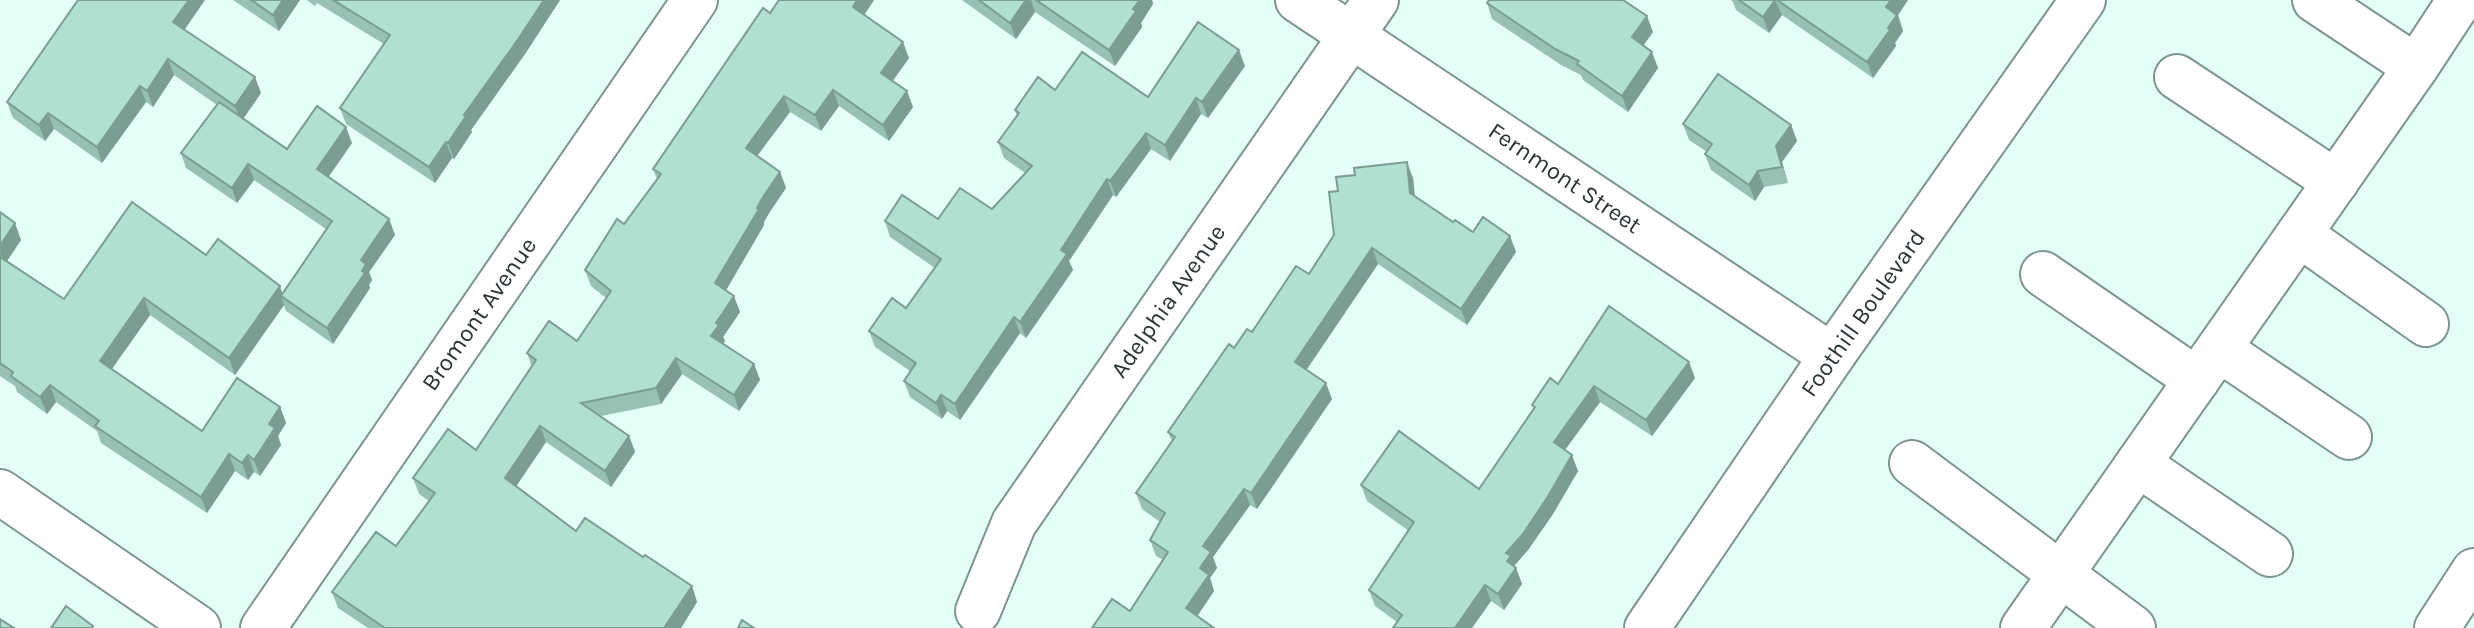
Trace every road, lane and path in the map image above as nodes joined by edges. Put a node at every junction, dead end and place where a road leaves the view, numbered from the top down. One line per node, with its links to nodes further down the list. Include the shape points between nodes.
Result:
1 (695, 0): 25 (main road, Bromont Avenue)
2 (1298, 0): 7 (main road, Fernmont Street)
3 (1376, 0): 7 (main road, Adelphia Avenue)
4 (2083, 0): 14 (main road, Foothill Boulevard)
5 (2315, 0): 8 (main road)
6 (2460, 0): 8 (main road)
7 (1351, 36): 14 (main road, Fernmont Street); 23 (main road, Adelphia Avenue, via 1014,523)
8 (2416, 67): 10 (main road)
9 (2177, 77): 10 (main road)
10 (2336, 182): 11 (main road)
11 (2299, 234): 13 (main road); 15 (main road)
12 (2043, 274): 15 (main road)
13 (2426, 324)
14 (1832, 356): 26 (main road, Foothill Boulevard)
15 (2208, 365): 16 (main road); 18 (main road)
16 (2349, 437)
17 (1912, 463): 22 (main road)
18 (2138, 464): 20 (main road); 22 (main road)
19 (0, 492): 24 (main road)
20 (2270, 554)
21 (2474, 571): 29 (main road)
22 (2062, 573): 27 (main road); 28 (main road)
23 (978, 611)
24 (198, 628)
25 (263, 628)
26 (1647, 628)
27 (2023, 628)
28 (2133, 628)
29 (2437, 628)

